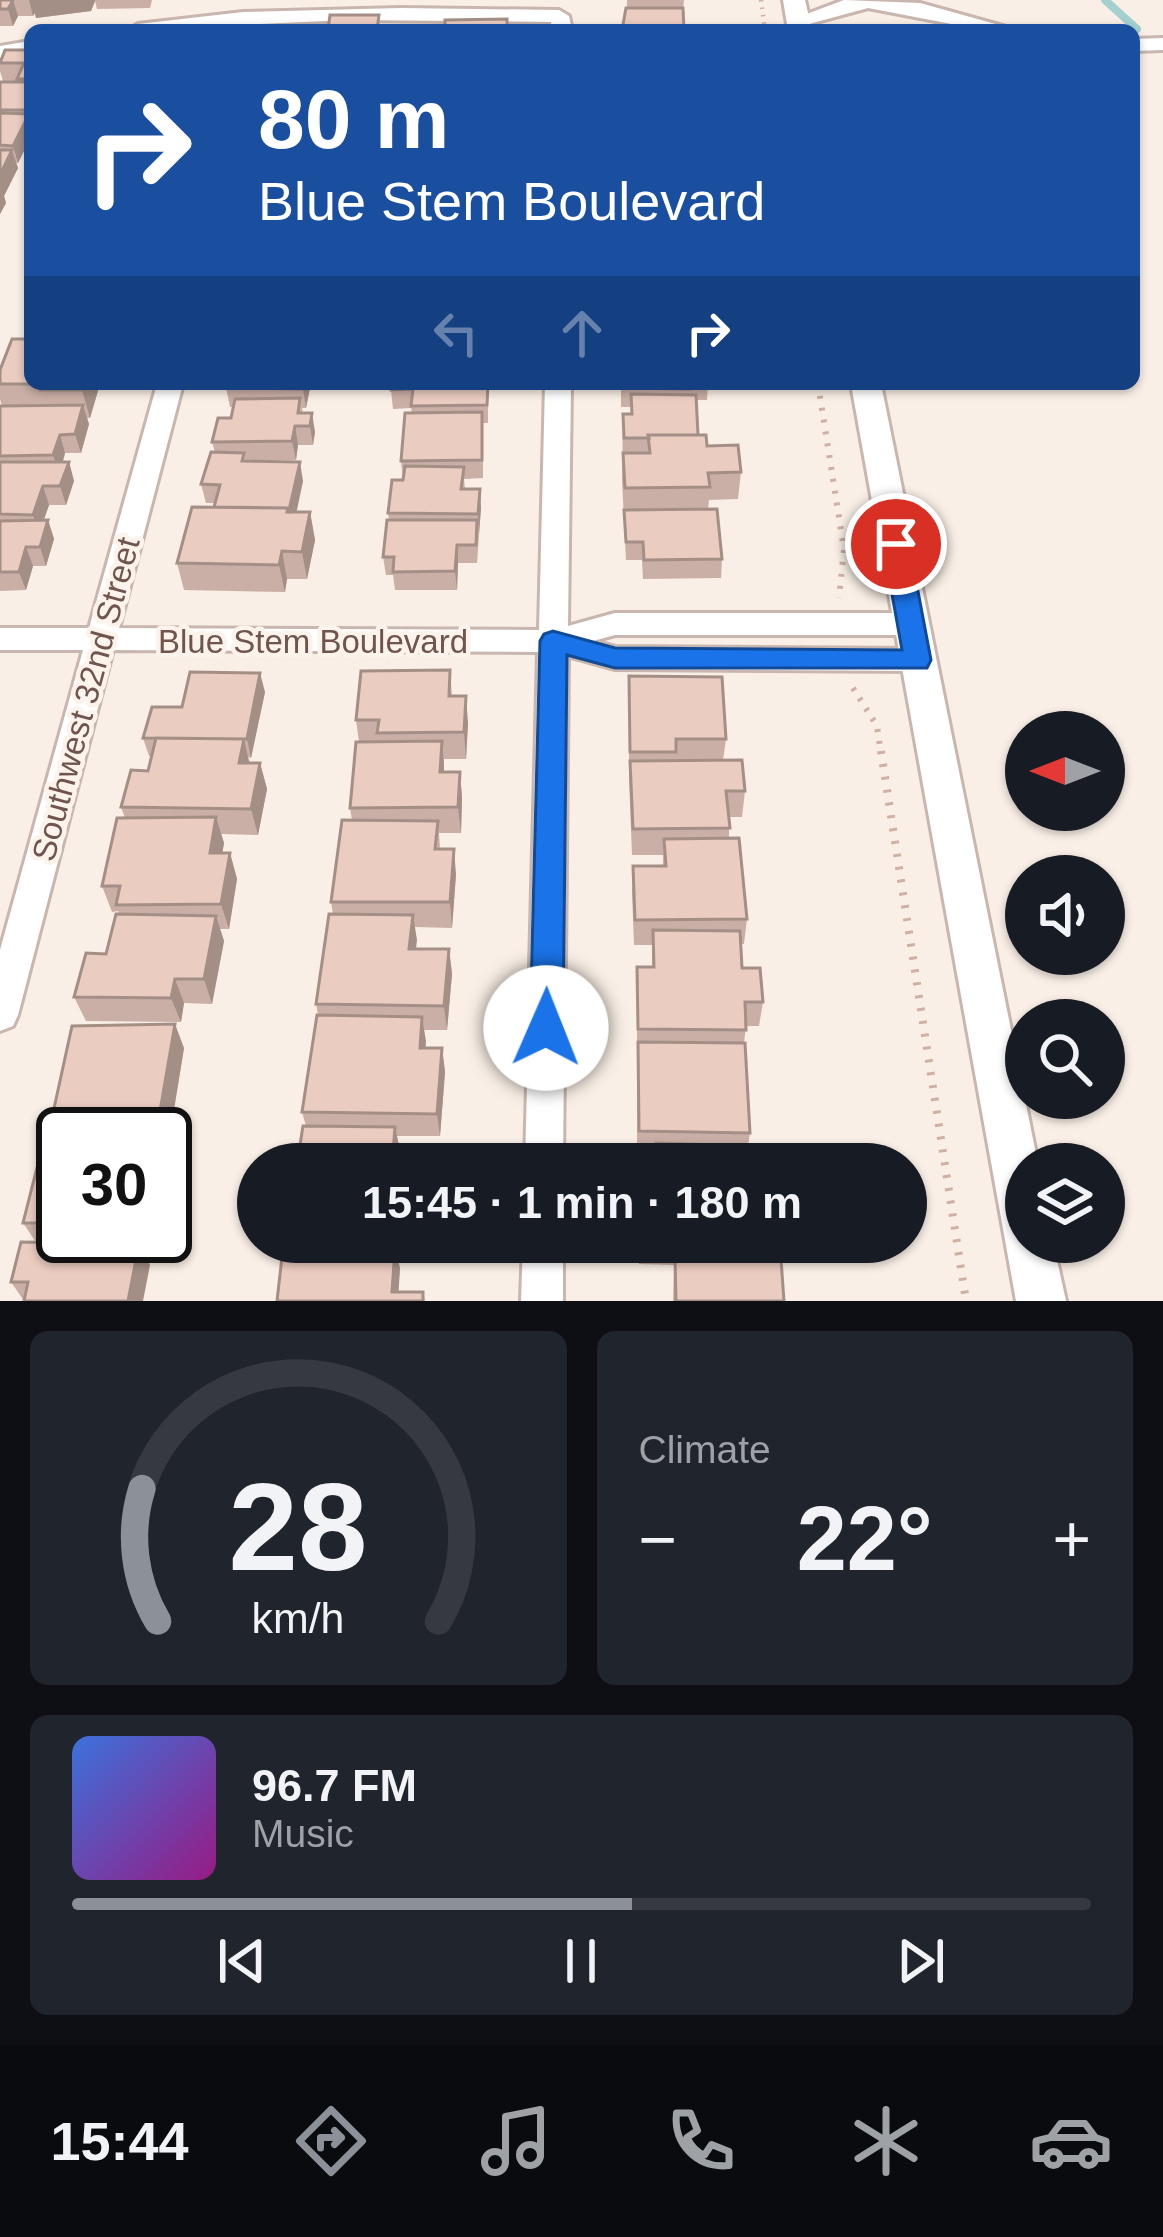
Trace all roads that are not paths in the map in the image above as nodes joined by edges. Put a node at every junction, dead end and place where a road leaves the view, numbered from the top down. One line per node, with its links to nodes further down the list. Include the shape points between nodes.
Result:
1 (858, 1): 2 (street); 5 (street)
2 (797, 17)
3 (271, 23): 4 (street)
4 (560, 23)
5 (982, 24)
6 (168, 390): 10 (street, Southwest 32nd Street)
7 (558, 390): 11 (street)
8 (867, 390): 12 (street)
9 (0, 639): 10 (street, Blue Stem Boulevard)
10 (100, 640): 11 (street, Blue Stem Boulevard); 13 (street, Southwest 32nd Street)
11 (553, 641): 12 (street, Blue Stem Boulevard, via 615,624 842,625); 12 (street, Blue Stem Boulevard, via 615,658 848,660); 14 (street)
12 (915, 642): 15 (street)
13 (0, 1015)
14 (544, 1143)
15 (1011, 1143)
16 (543, 1263): 18 (street)
17 (1034, 1263): 19 (street)
18 (542, 1301)
19 (1041, 1301)

